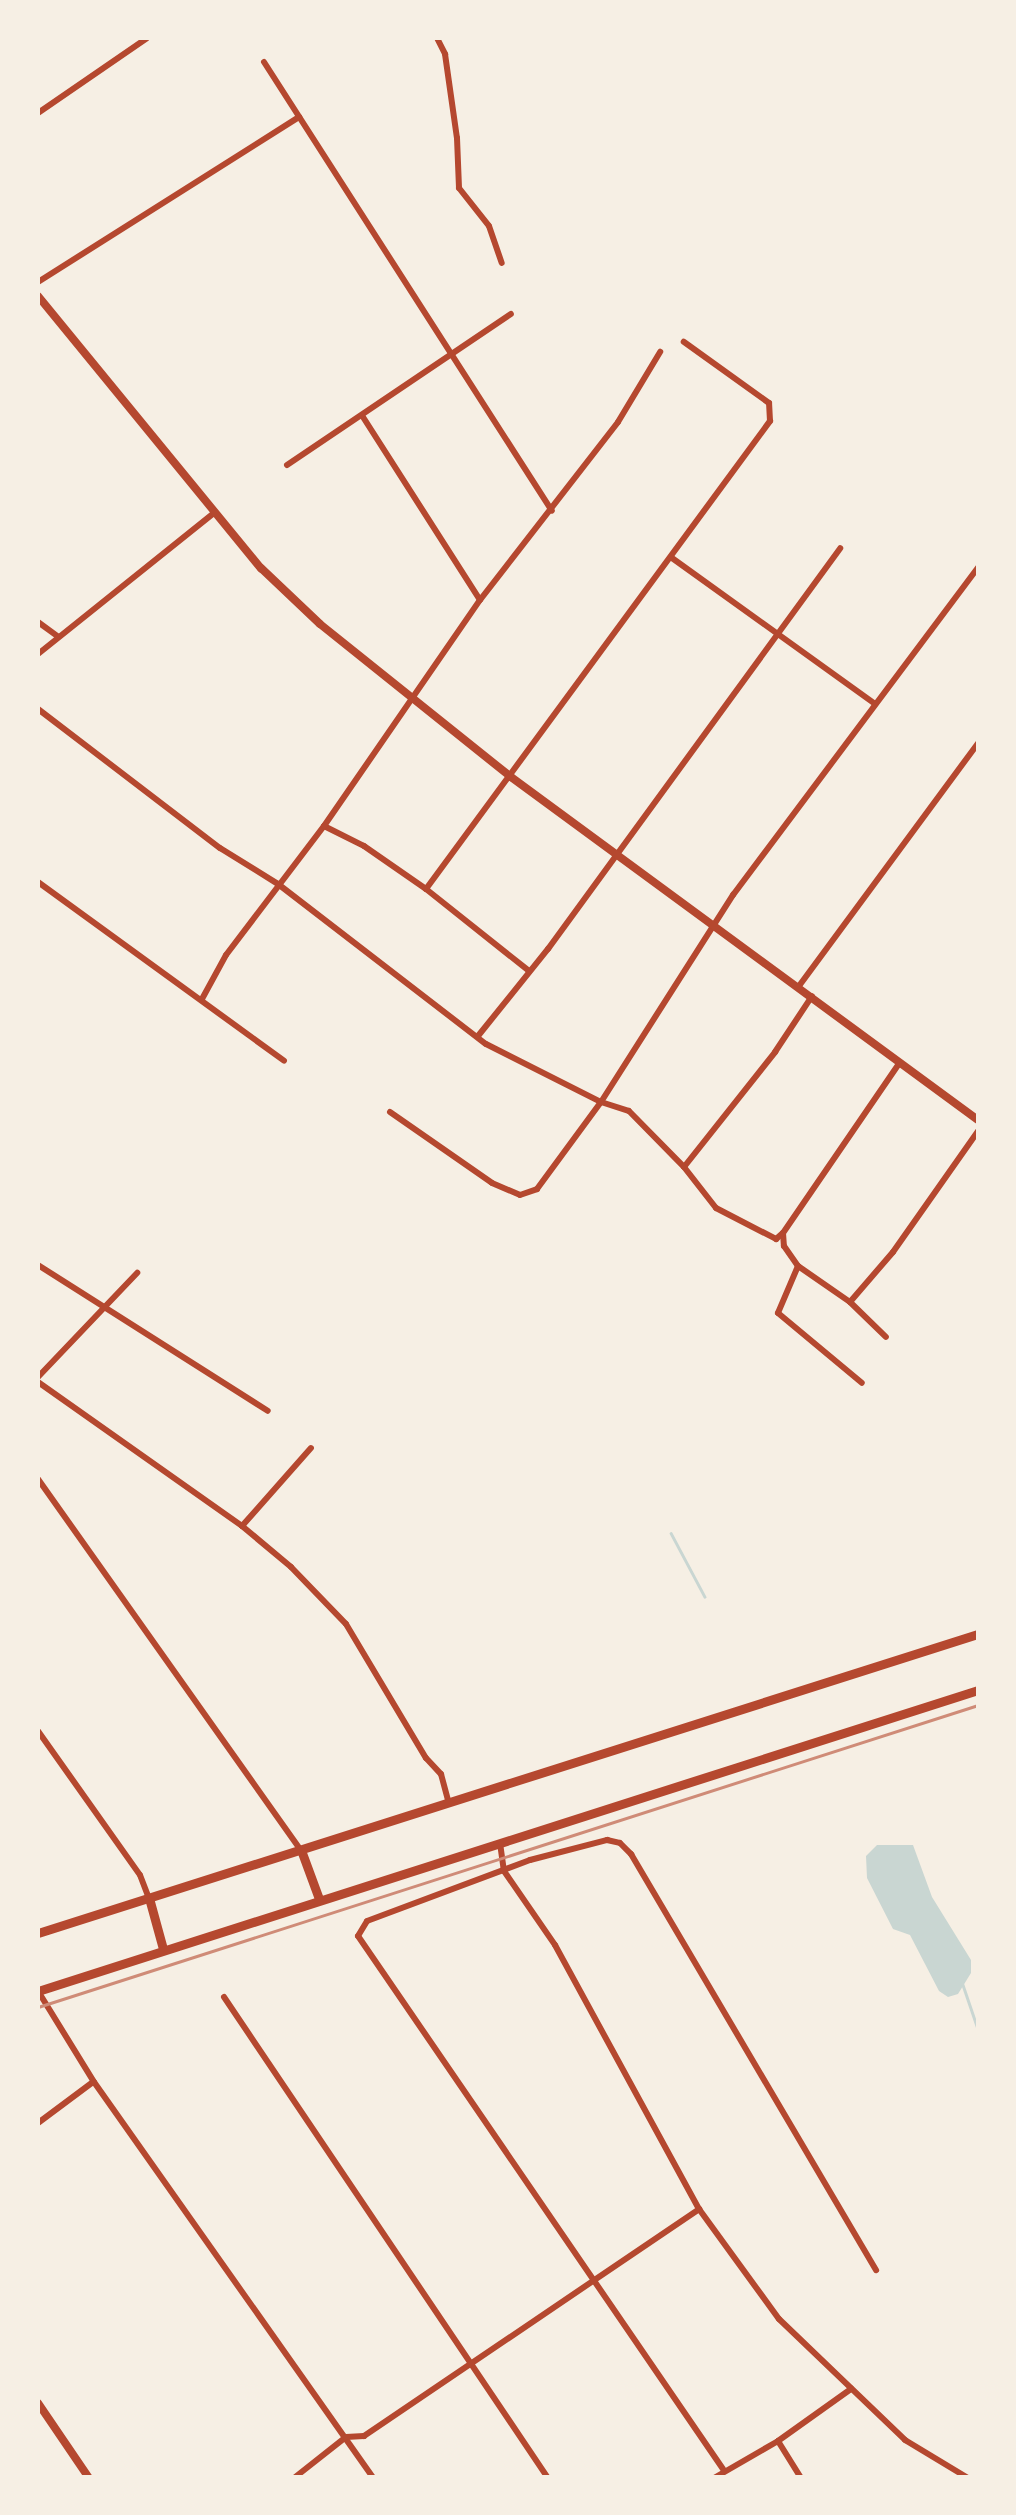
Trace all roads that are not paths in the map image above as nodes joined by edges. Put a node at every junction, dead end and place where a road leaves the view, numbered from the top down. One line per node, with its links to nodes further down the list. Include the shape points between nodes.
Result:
1 (146, 38): 4 (street)
2 (436, 38): 6 (street, via 457,138 458,188 489,226)
3 (264, 62): 5 (street)
4 (38, 113)
5 (298, 117): 7 (street); 12 (street)
6 (502, 262)
7 (38, 282)
8 (38, 296): 16 (street)
9 (511, 314): 12 (street)
10 (684, 342): 18 (street, via 769,403 770,421)
11 (660, 352): 15 (street)
12 (453, 354): 13 (street); 15 (street)
13 (362, 416): 14 (street); 20 (street)
14 (287, 465)
15 (552, 512): 20 (street)
16 (214, 513): 22 (street); 25 (street, via 320,624)
17 (840, 548): 23 (street)
18 (672, 558): 23 (street); 29 (street)
19 (978, 567): 26 (street)
20 (480, 600): 25 (street)
21 (38, 622): 22 (street)
22 (58, 636): 24 (street)
23 (776, 636): 26 (street); 31 (street)
24 (38, 654)
25 (411, 697): 29 (street); 30 (street)
26 (875, 704): 35 (street)
27 (38, 709): 33 (street, via 220,848)
28 (978, 743): 37 (street)
29 (511, 777): 31 (street); 34 (street)
30 (324, 826): 33 (street); 34 (street)
31 (616, 854): 35 (street); 36 (street)
32 (38, 882): 39 (street)
33 (278, 884): 39 (street); 40 (street)
34 (426, 889): 36 (street)
35 (713, 926): 37 (street); 43 (street)
36 (528, 971): 40 (street)
37 (800, 986): 38 (street)
38 (812, 994): 41 (street); 47 (street)
39 (202, 999): 42 (street)
40 (478, 1036): 43 (street)
41 (900, 1061): 45 (street); 48 (street)
42 (284, 1062)
43 (601, 1102): 44 (street, via 537,1189 520,1195); 47 (street, via 629,1111)
44 (390, 1112)
45 (978, 1120)
46 (978, 1130): 52 (street)
47 (684, 1167): 48 (street, via 716,1208 776,1238)
48 (783, 1233): 50 (street)
49 (38, 1265): 53 (street)
50 (798, 1266): 52 (street); 56 (street, via 778,1313)
51 (136, 1272): 53 (street)
52 (850, 1302): 54 (street)
53 (102, 1308): 55 (street); 57 (street)
54 (886, 1337)
55 (38, 1380): 60 (street)
56 (862, 1383)
57 (268, 1411)
58 (311, 1448): 60 (street)
59 (38, 1479): 66 (street)
60 (242, 1526): 64 (street, via 346,1624 442,1774)
61 (978, 1634): 64 (main road)
62 (978, 1690): 65 (main road)
63 (38, 1732): 68 (street, via 140,1875)
64 (449, 1804): 66 (main road)
65 (500, 1843): 67 (street); 69 (main road)
66 (301, 1850): 68 (main road); 69 (main road)
67 (504, 1871): 76 (street, via 555,1944); 77 (street, via 607,1840 631,1854); 78 (street, via 367,1921 358,1936 562,2228)
68 (149, 1898): 70 (main road); 71 (main road)
69 (319, 1899): 71 (main road)
70 (38, 1933)
71 (163, 1949): 72 (main road)
72 (38, 1991): 74 (street)
73 (224, 1997): 79 (street)
74 (94, 2082): 75 (street); 82 (street)
75 (38, 2122)
76 (699, 2209): 78 (street); 80 (street, via 779,2320)
77 (876, 2270)
78 (592, 2282): 79 (street); 84 (street)
79 (473, 2364): 82 (street, via 364,2436); 88 (street)
80 (851, 2389): 83 (street); 91 (street, via 905,2440)
81 (38, 2402): 85 (street)
82 (346, 2438): 86 (street); 87 (street)
83 (778, 2441): 84 (street); 90 (street)
84 (722, 2469): 89 (street)
85 (90, 2478)
86 (294, 2478)
87 (373, 2478)
88 (548, 2478)
89 (714, 2478)
90 (802, 2478)
91 (968, 2478)

